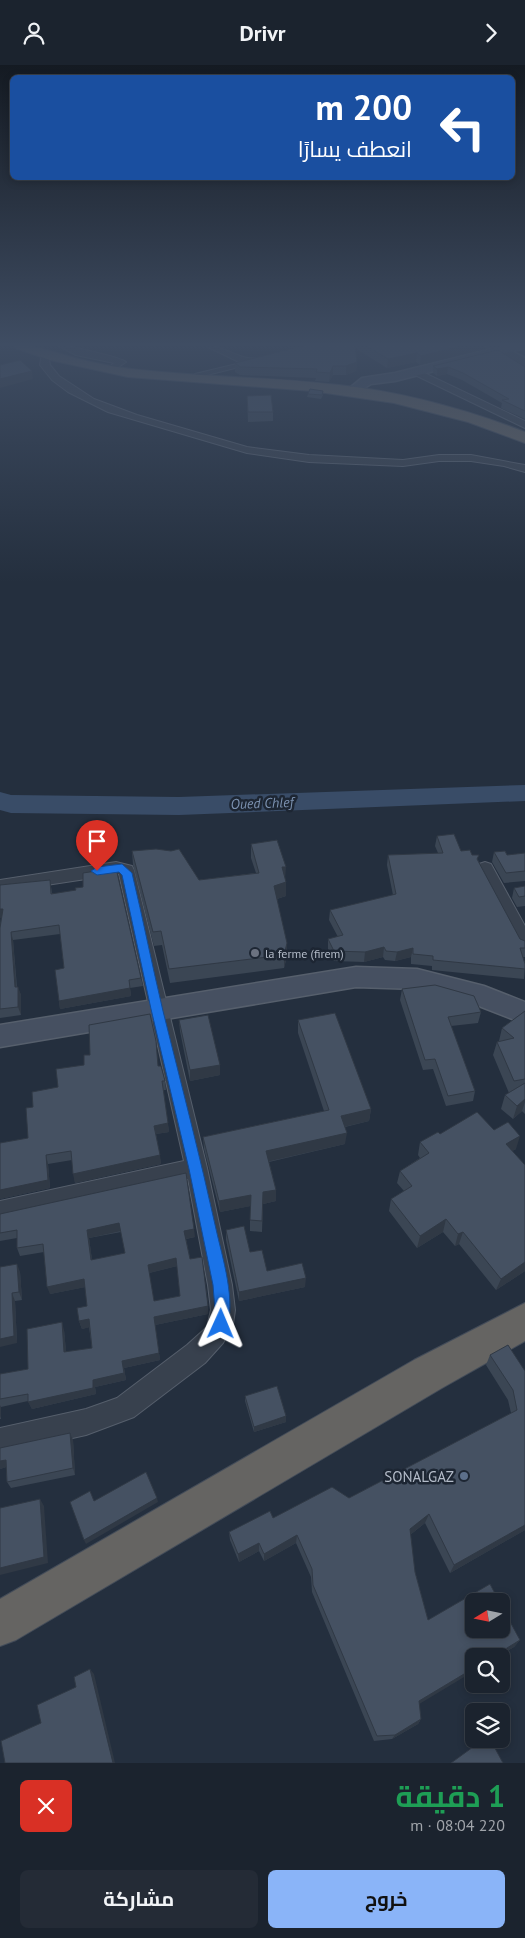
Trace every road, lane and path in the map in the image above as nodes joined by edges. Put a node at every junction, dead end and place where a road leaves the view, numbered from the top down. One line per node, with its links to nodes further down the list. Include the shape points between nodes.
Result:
1 (158, 424): 6 (street, via 252,451 397,463 424,463 449,458 506,463)
2 (489, 424): 5 (highway)
3 (507, 424): 4 (highway)
4 (525, 431)
5 (525, 437)
6 (525, 469)
7 (485, 868): 10 (street)
8 (0, 886): 12 (street, via 126,869)
9 (516, 889): 10 (street)
10 (498, 892): 11 (street)
11 (525, 943)
12 (157, 1009): 13 (main road, via 356,977 395,977 417,979); 14 (main road); 15 (street)
13 (524, 1010)
14 (0, 1036)
15 (196, 1169): 16 (street); 18 (street, via 220,1285 222,1317 215,1335 196,1354 125,1408 86,1423)
16 (0, 1211)
17 (525, 1321): 19 (highway)
18 (0, 1441)
19 (0, 1623)

